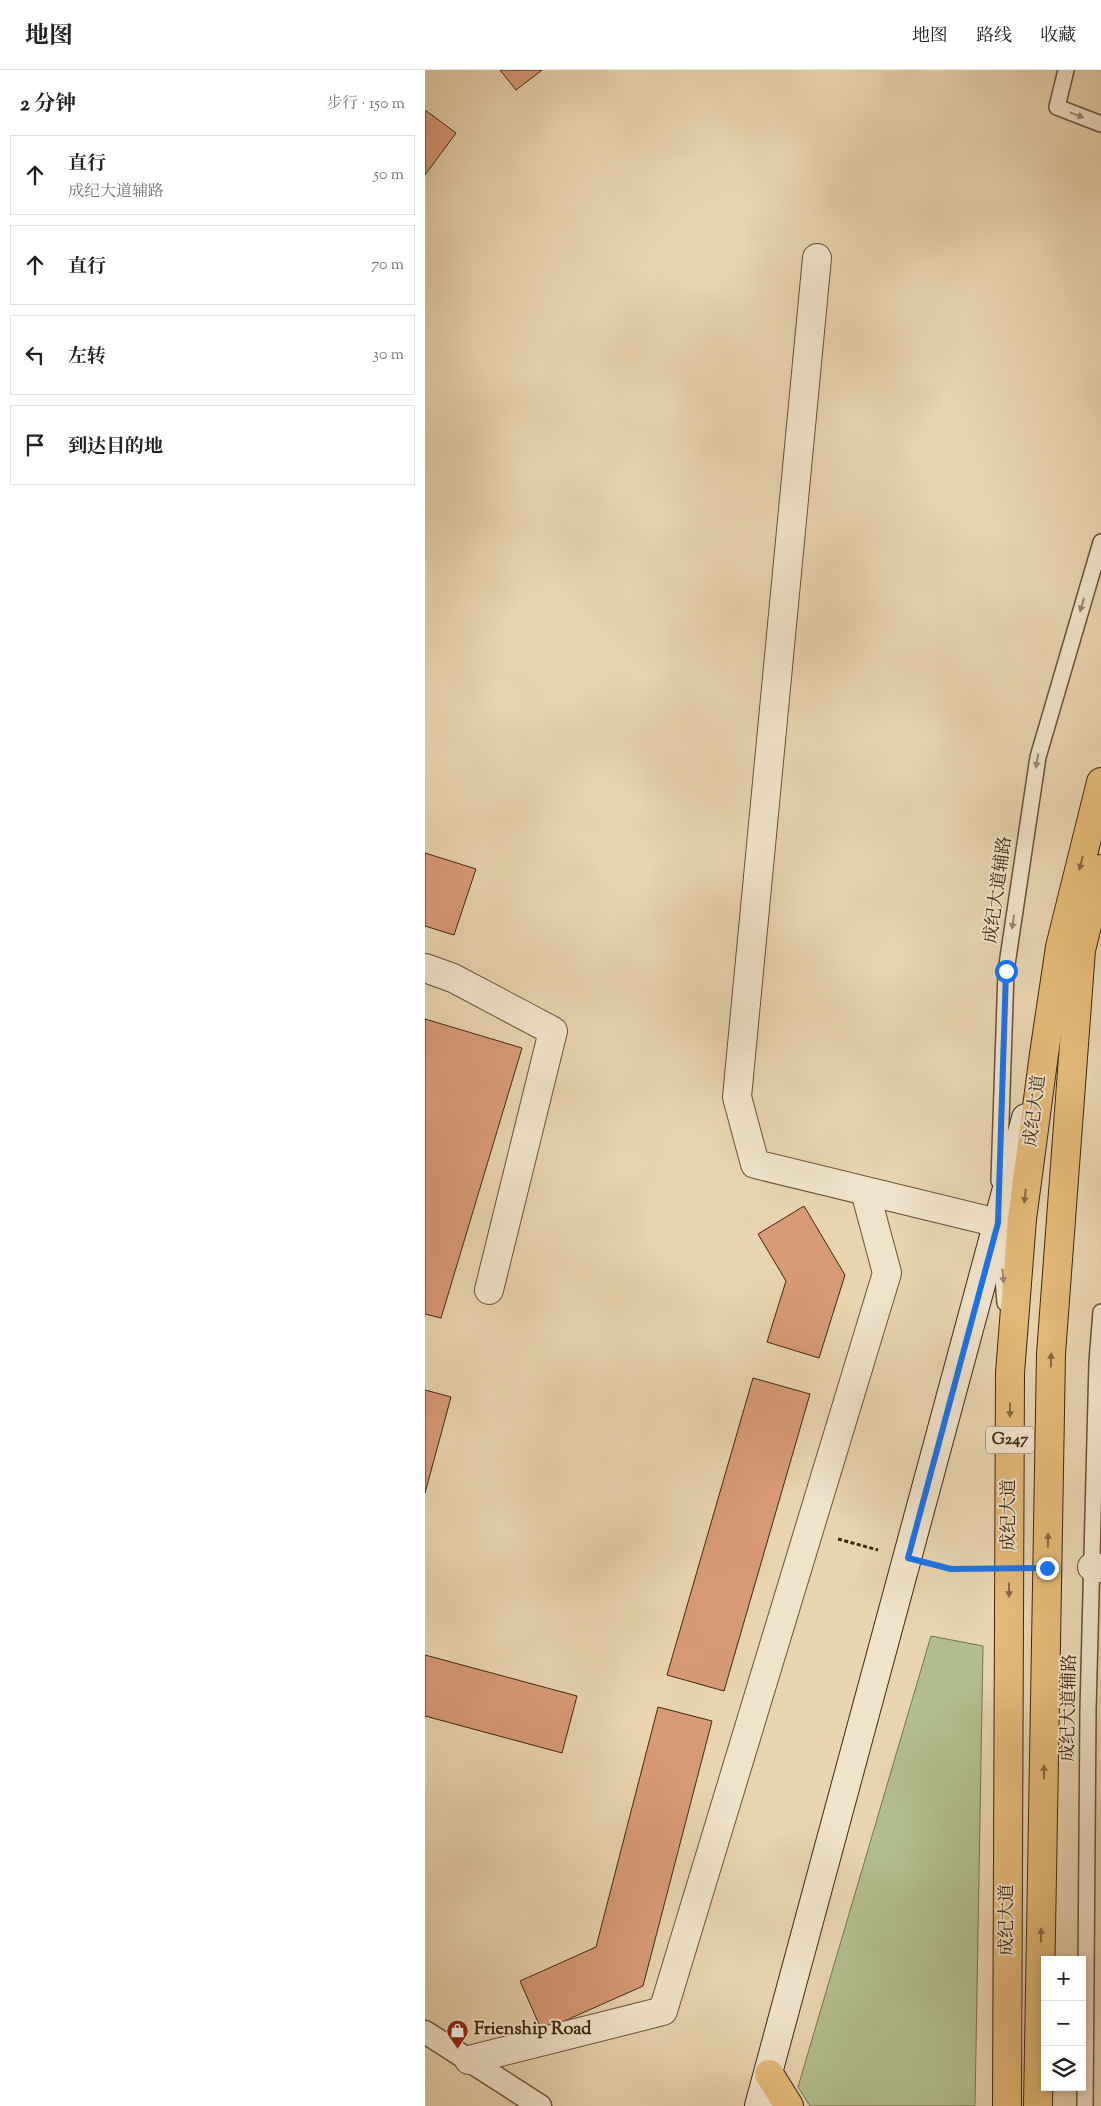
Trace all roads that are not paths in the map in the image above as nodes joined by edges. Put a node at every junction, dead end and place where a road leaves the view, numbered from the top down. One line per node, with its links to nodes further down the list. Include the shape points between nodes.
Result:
1 (1066, 70): 2 (lane, one-way to 2, via 1057,107)
2 (1101, 124)
3 (817, 258): 10 (street, via 737,1097 755,1164)
4 (1101, 542): 11 (lane, 成纪大道辅路, one-way to 11, via 1037,757 1006,971)
5 (1101, 782): 9 (highway, 成纪大道 / G247, one-way to 9, via 1061,947)
6 (1101, 869): 7 (highway, 成纪大道 / G247)
7 (1081, 950): 9 (street); 23 (highway, 成纪大道 / G247, one-way to 7, via 1051,1354)
8 (425, 968): 12 (street, via 453,978 553,1031)
9 (1044, 1054): 11 (street); 14 (highway, 成纪大道 / G247, one-way to 14, via 1023,1218)
10 (865, 1191): 11 (street); 17 (street, via 887,1273 663,2012)
11 (998, 1223): 14 (lane, 成纪大道辅路, one-way to 14); 18 (street)
12 (489, 1290)
13 (1101, 1312): 15 (lane, 成纪大道辅路, via 1097,1362)
14 (1010, 1372): 22 (highway, 成纪大道 / G247, one-way to 22)
15 (1096, 1567): 24 (lane, 成纪大道辅路, via 1088,1720)
16 (425, 2032): 17 (street)
17 (469, 2060): 19 (street)
18 (769, 2074): 20 (street); 21 (highway)
19 (540, 2106)
20 (759, 2106)
21 (789, 2106)
22 (1007, 2106)
23 (1038, 2106)
24 (1085, 2106)

